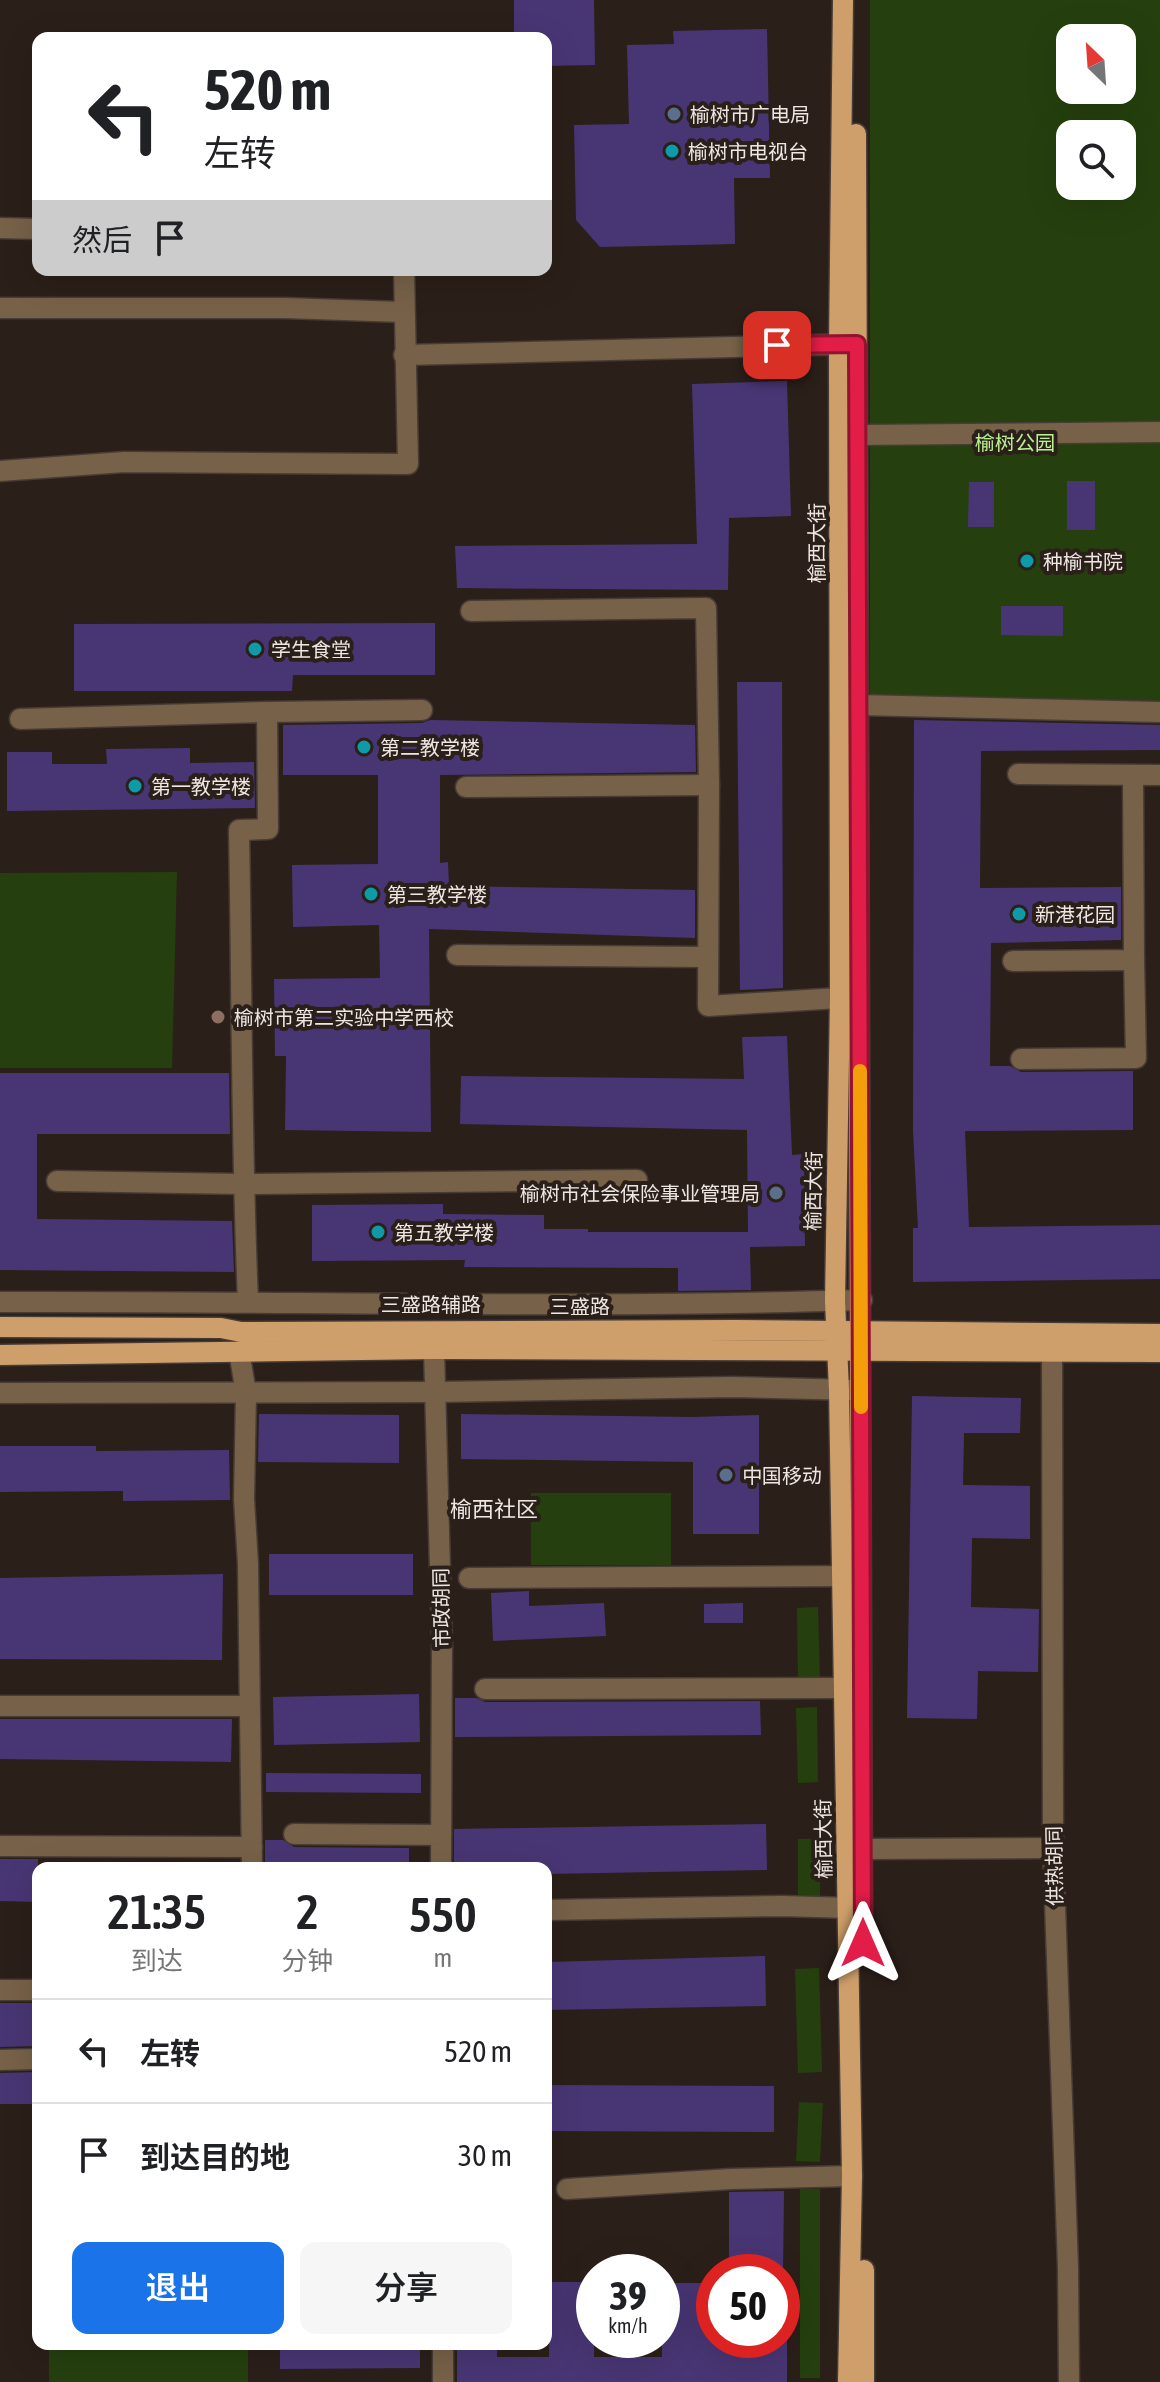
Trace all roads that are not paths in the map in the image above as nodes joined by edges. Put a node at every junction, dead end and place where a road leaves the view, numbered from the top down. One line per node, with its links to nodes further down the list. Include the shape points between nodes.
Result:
1 (843, 0): 8 (main road, 榆西大街)
2 (856, 0): 8 (main road, 榆西大街)
3 (0, 228): 4 (street)
4 (32, 229)
5 (404, 276): 7 (street)
6 (0, 308): 7 (street)
7 (403, 312): 9 (street)
8 (848, 344): 9 (street); 11 (main road, 榆西大街); 28 (main road, 榆西大街)
9 (404, 355): 12 (street, via 408,464 124,462)
10 (1160, 432): 11 (street)
11 (859, 435): 14 (main road, 榆西大街)
12 (0, 471)
13 (471, 611): 22 (street, via 706,608)
14 (859, 705): 17 (street); 28 (main road, 榆西大街)
15 (422, 710): 16 (street)
16 (267, 712): 18 (street); 32 (street, via 268,829 239,830)
17 (1160, 712)
18 (20, 719)
19 (1018, 774): 20 (street)
20 (1133, 775): 21 (street); 26 (street)
21 (1160, 775)
22 (709, 785): 23 (street); 25 (street)
23 (466, 787)
24 (457, 955): 25 (street)
25 (707, 957): 28 (street, via 708,1006)
26 (1134, 960): 27 (street); 29 (street, via 1136,1058)
27 (1013, 961)
28 (850, 997): 33 (main road, 榆西大街); 35 (main road, 榆西大街)
29 (1021, 1059)
30 (637, 1180): 32 (street)
31 (57, 1181): 32 (street)
32 (243, 1184): 34 (street)
33 (862, 1300): 35 (street, 三盛路辅路); 40 (main road, 榆西大街)
34 (248, 1301): 35 (street, 三盛路辅路); 36 (street, 三盛路辅路)
35 (835, 1301): 39 (main road, 榆西大街)
36 (0, 1302)
37 (0, 1327): 39 (main road, 三盛路, via 529,1330)
38 (1160, 1334): 40 (main road, 三盛路)
39 (837, 1341): 40 (main road, 三盛路); 41 (main road, 三盛路); 46 (main road, 榆西大街)
40 (860, 1341): 42 (main road, 三盛路); 47 (main road, 榆西大街)
41 (434, 1349): 43 (main road, 三盛路); 48 (street, 市政胡同)
42 (1052, 1350): 44 (main road, 三盛路); 61 (street, 供热胡同)
43 (239, 1351): 45 (main road, 三盛路); 50 (street)
44 (1160, 1352)
45 (0, 1355)
46 (839, 1390): 47 (street); 48 (street); 51 (main road, 榆西大街)
47 (861, 1390): 51 (main road, 榆西大街)
48 (437, 1392): 50 (street); 58 (street, 市政胡同)
49 (0, 1393): 50 (street)
50 (246, 1393): 56 (street)
51 (852, 1576): 52 (street); 53 (main road, 榆西大街); 62 (main road, 榆西大街)
52 (469, 1578)
53 (844, 1688): 54 (street); 65 (main road, 榆西大街)
54 (485, 1689)
55 (0, 1706): 56 (street)
56 (249, 1706): 60 (street)
57 (294, 1834): 58 (street)
58 (441, 1835): 64 (street, 市政胡同)
59 (0, 1846): 60 (street)
60 (252, 1847): 63 (street)
61 (1053, 1848): 62 (street); 77 (street, 供热胡同)
62 (862, 1849): 76 (main road, 榆西大街)
63 (252, 1862)
64 (441, 1862)
65 (849, 1908): 66 (street); 71 (main road, 榆西大街)
66 (552, 1910)
67 (0, 1990): 68 (street)
68 (32, 1990)
69 (32, 2059): 70 (street)
70 (0, 2060)
71 (852, 2176): 72 (street); 75 (main road, 榆西大街)
72 (567, 2189)
73 (443, 2350): 74 (street)
74 (443, 2382)
75 (848, 2382)
76 (864, 2382)
77 (1069, 2382)

